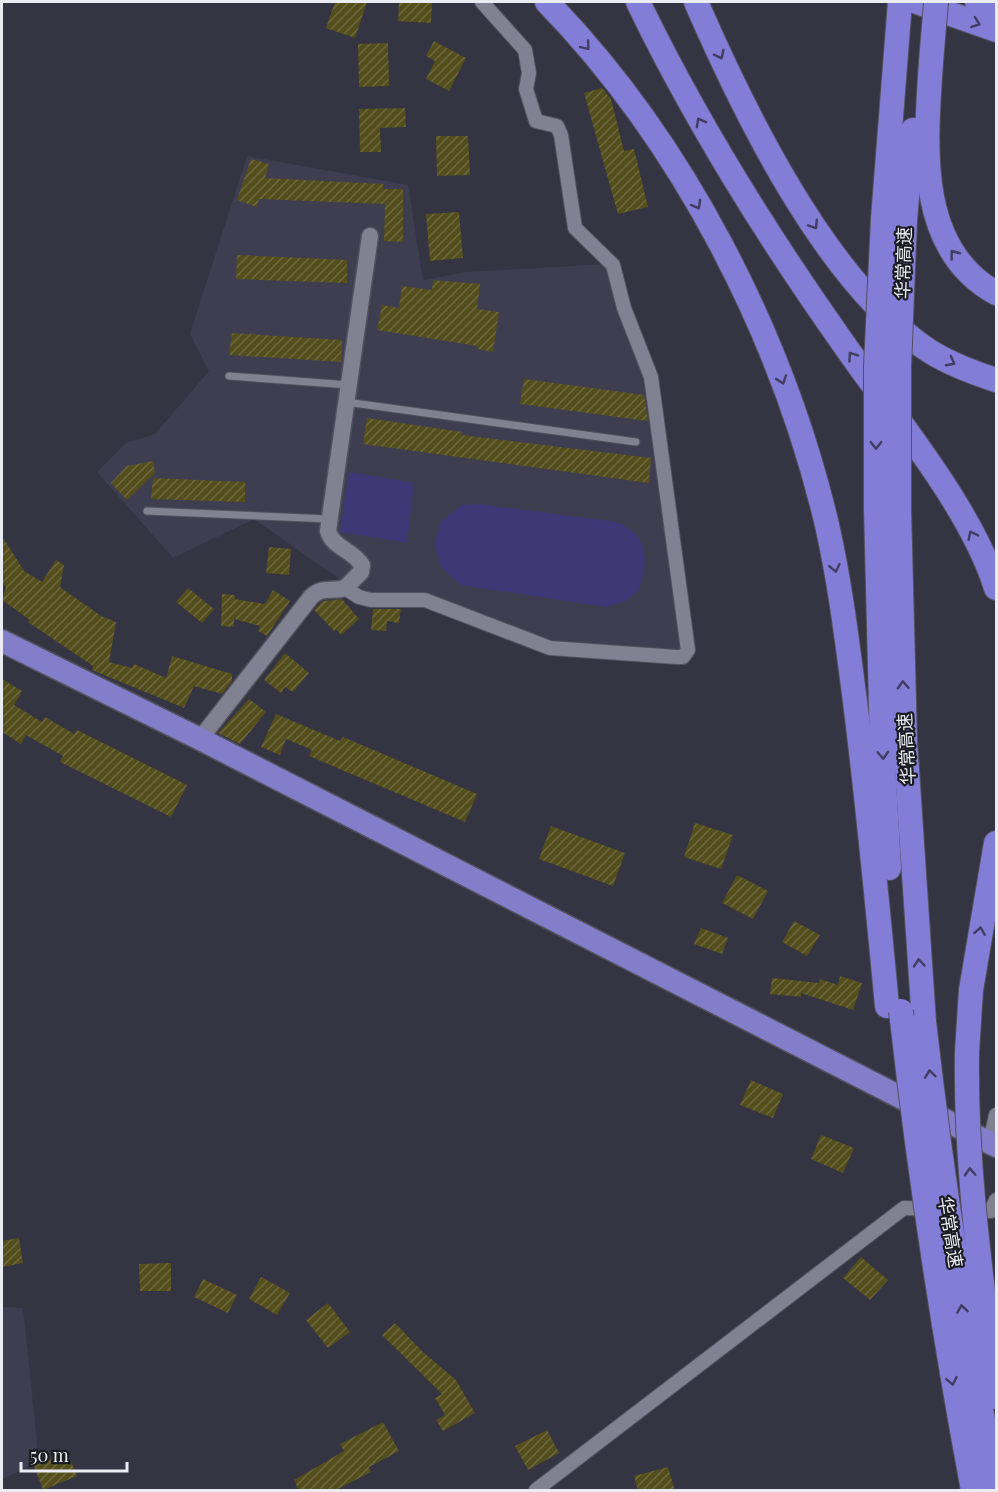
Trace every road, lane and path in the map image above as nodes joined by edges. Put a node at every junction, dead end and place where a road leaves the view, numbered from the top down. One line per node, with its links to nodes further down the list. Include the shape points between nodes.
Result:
1 (482, 2): 26 (street, via 525,50 529,73 526,89 536,121 556,126 561,135 575,228 613,266 624,308 651,377 688,650 683,657 676,657 560,650 425,600 371,600)
2 (547, 2): 31 (highway, one-way to 31, via 615,80 678,171 735,272 769,346 809,457 827,526 848,648)
3 (638, 2): 27 (highway, one-way to 3, via 966,522 934,471 775,245 716,150)
4 (696, 2): 19 (highway, one-way to 19, via 747,110 797,198 856,283 922,346 966,370)
5 (888, 2): 13 (highway)
6 (900, 2): 13 (highway)
7 (917, 2): 12 (highway, one-way to 12)
8 (925, 2): 14 (highway, 华常高速)
9 (936, 2): 14 (highway, bridge)
10 (977, 2): 11 (highway)
11 (996, 8)
12 (996, 30)
13 (889, 58): 15 (highway)
14 (925, 62): 15 (highway, 华常高速); 17 (highway, one-way to 14, via 968,271 948,247 935,214 926,153)
15 (894, 220): 23 (highway, 华常高速, bridge, via 899,367)
16 (370, 236): 20 (street)
17 (996, 293)
18 (229, 376): 20 (lane)
19 (996, 380)
20 (349, 385): 21 (street)
21 (346, 402): 22 (lane); 25 (street)
22 (636, 442)
23 (887, 508): 31 (highway, 华常高速, one-way to 31, via 882,746); 38 (highway, 华常高速, one-way to 23, bridge, via 942,1178 924,1022)
24 (147, 511): 25 (lane)
25 (330, 519): 26 (street, via 330,538 362,565 361,572)
26 (345, 588): 29 (street, via 327,588 311,597)
27 (996, 588)
28 (2, 641): 29 (highway)
29 (200, 739): 33 (highway)
30 (996, 843): 35 (highway, one-way to 30, bridge, via 971,1191 966,1104 971,990)
31 (894, 1009): 37 (highway, 华常高速, one-way to 37, bridge, via 945,1339)
32 (996, 1115): 33 (street)
33 (994, 1148)
34 (996, 1200): 36 (street, via 991,1210 904,1208)
35 (996, 1397)
36 (536, 1491)
37 (973, 1491)
38 (996, 1491)

